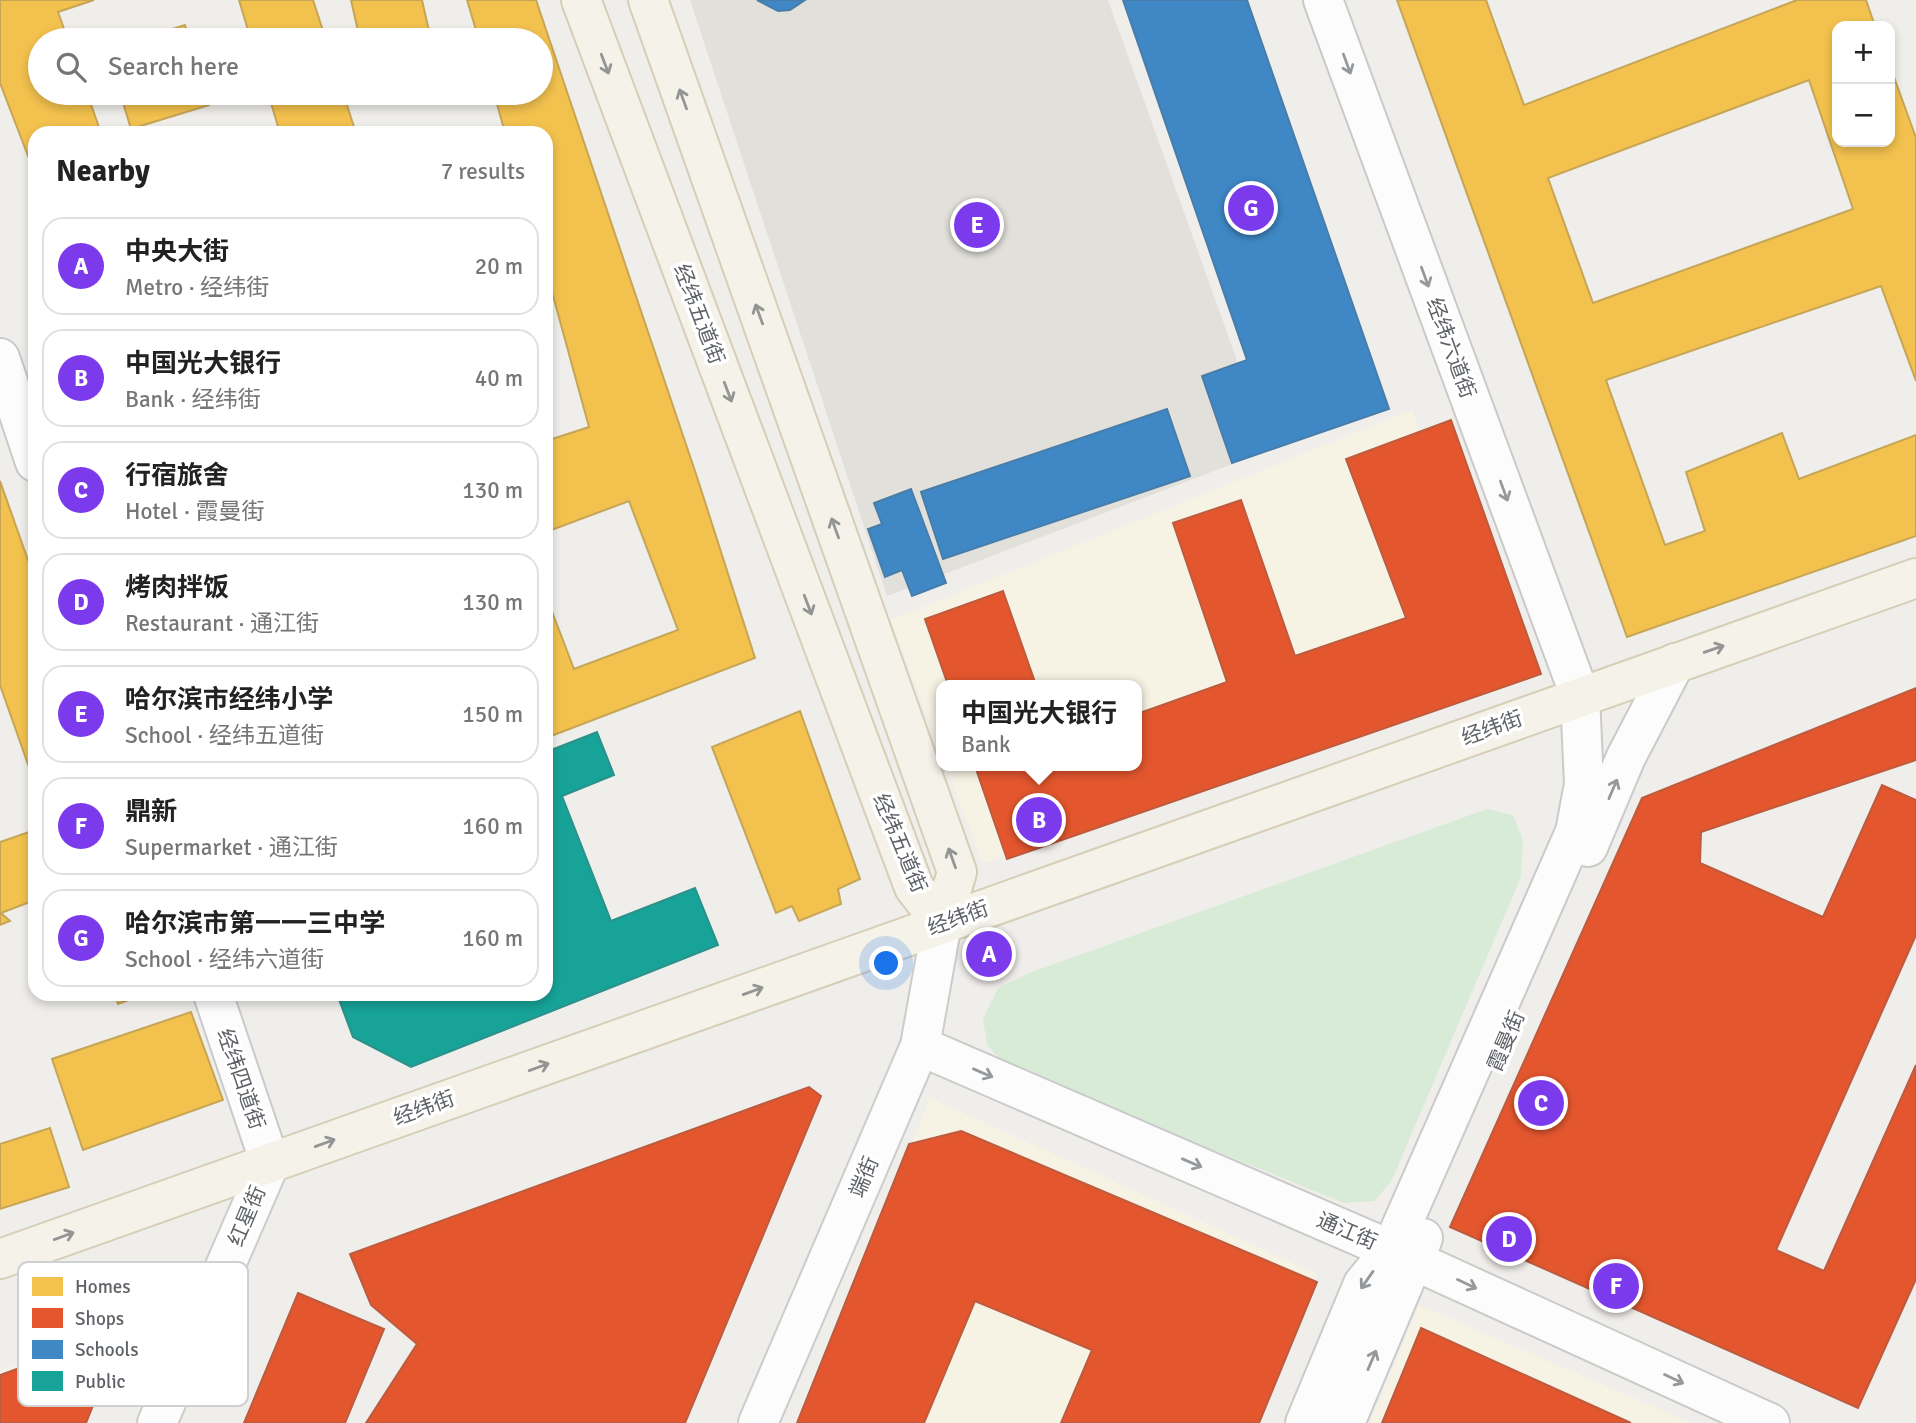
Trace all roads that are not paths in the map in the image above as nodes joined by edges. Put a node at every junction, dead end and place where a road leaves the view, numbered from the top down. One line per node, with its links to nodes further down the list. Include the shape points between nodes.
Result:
1 (581, 0): 9 (main road, 经纬五道街, one-way to 9, via 914,887)
2 (648, 0): 9 (main road, 经纬五道街, one-way to 2, via 957,872)
3 (1323, 0): 8 (street, 经纬六道街, one-way to 8)
4 (0, 358): 5 (street)
5 (28, 441)
6 (1916, 578): 7 (main road, 经纬街, one-way to 6)
7 (1675, 663): 8 (main road, 经纬街); 13 (street, 霞曼街, one-way to 7, via 1626,757)
8 (1580, 696): 9 (main road, 经纬街); 13 (street, 霞曼街, via 1584,784 1575,832)
9 (942, 923): 11 (street, 端街); 12 (main road, 经纬街, one-way to 9)
10 (215, 1001): 12 (street, 经纬四道街)
11 (920, 1046): 13 (street, 通江街, one-way to 13); 18 (street, 端街)
12 (270, 1163): 14 (main road, 经纬街, one-way to 12); 15 (street, 红星街)
13 (1402, 1255): 19 (street, 霞曼街, one-way to 19, via 1363,1284); 20 (street, 霞曼街, one-way to 13); 21 (street, 通江街, one-way to 21)
14 (0, 1259)
15 (227, 1262)
16 (165, 1406): 17 (street, 红星街)
17 (158, 1423)
18 (758, 1423)
19 (1305, 1423)
20 (1345, 1423)
21 (1770, 1423)

